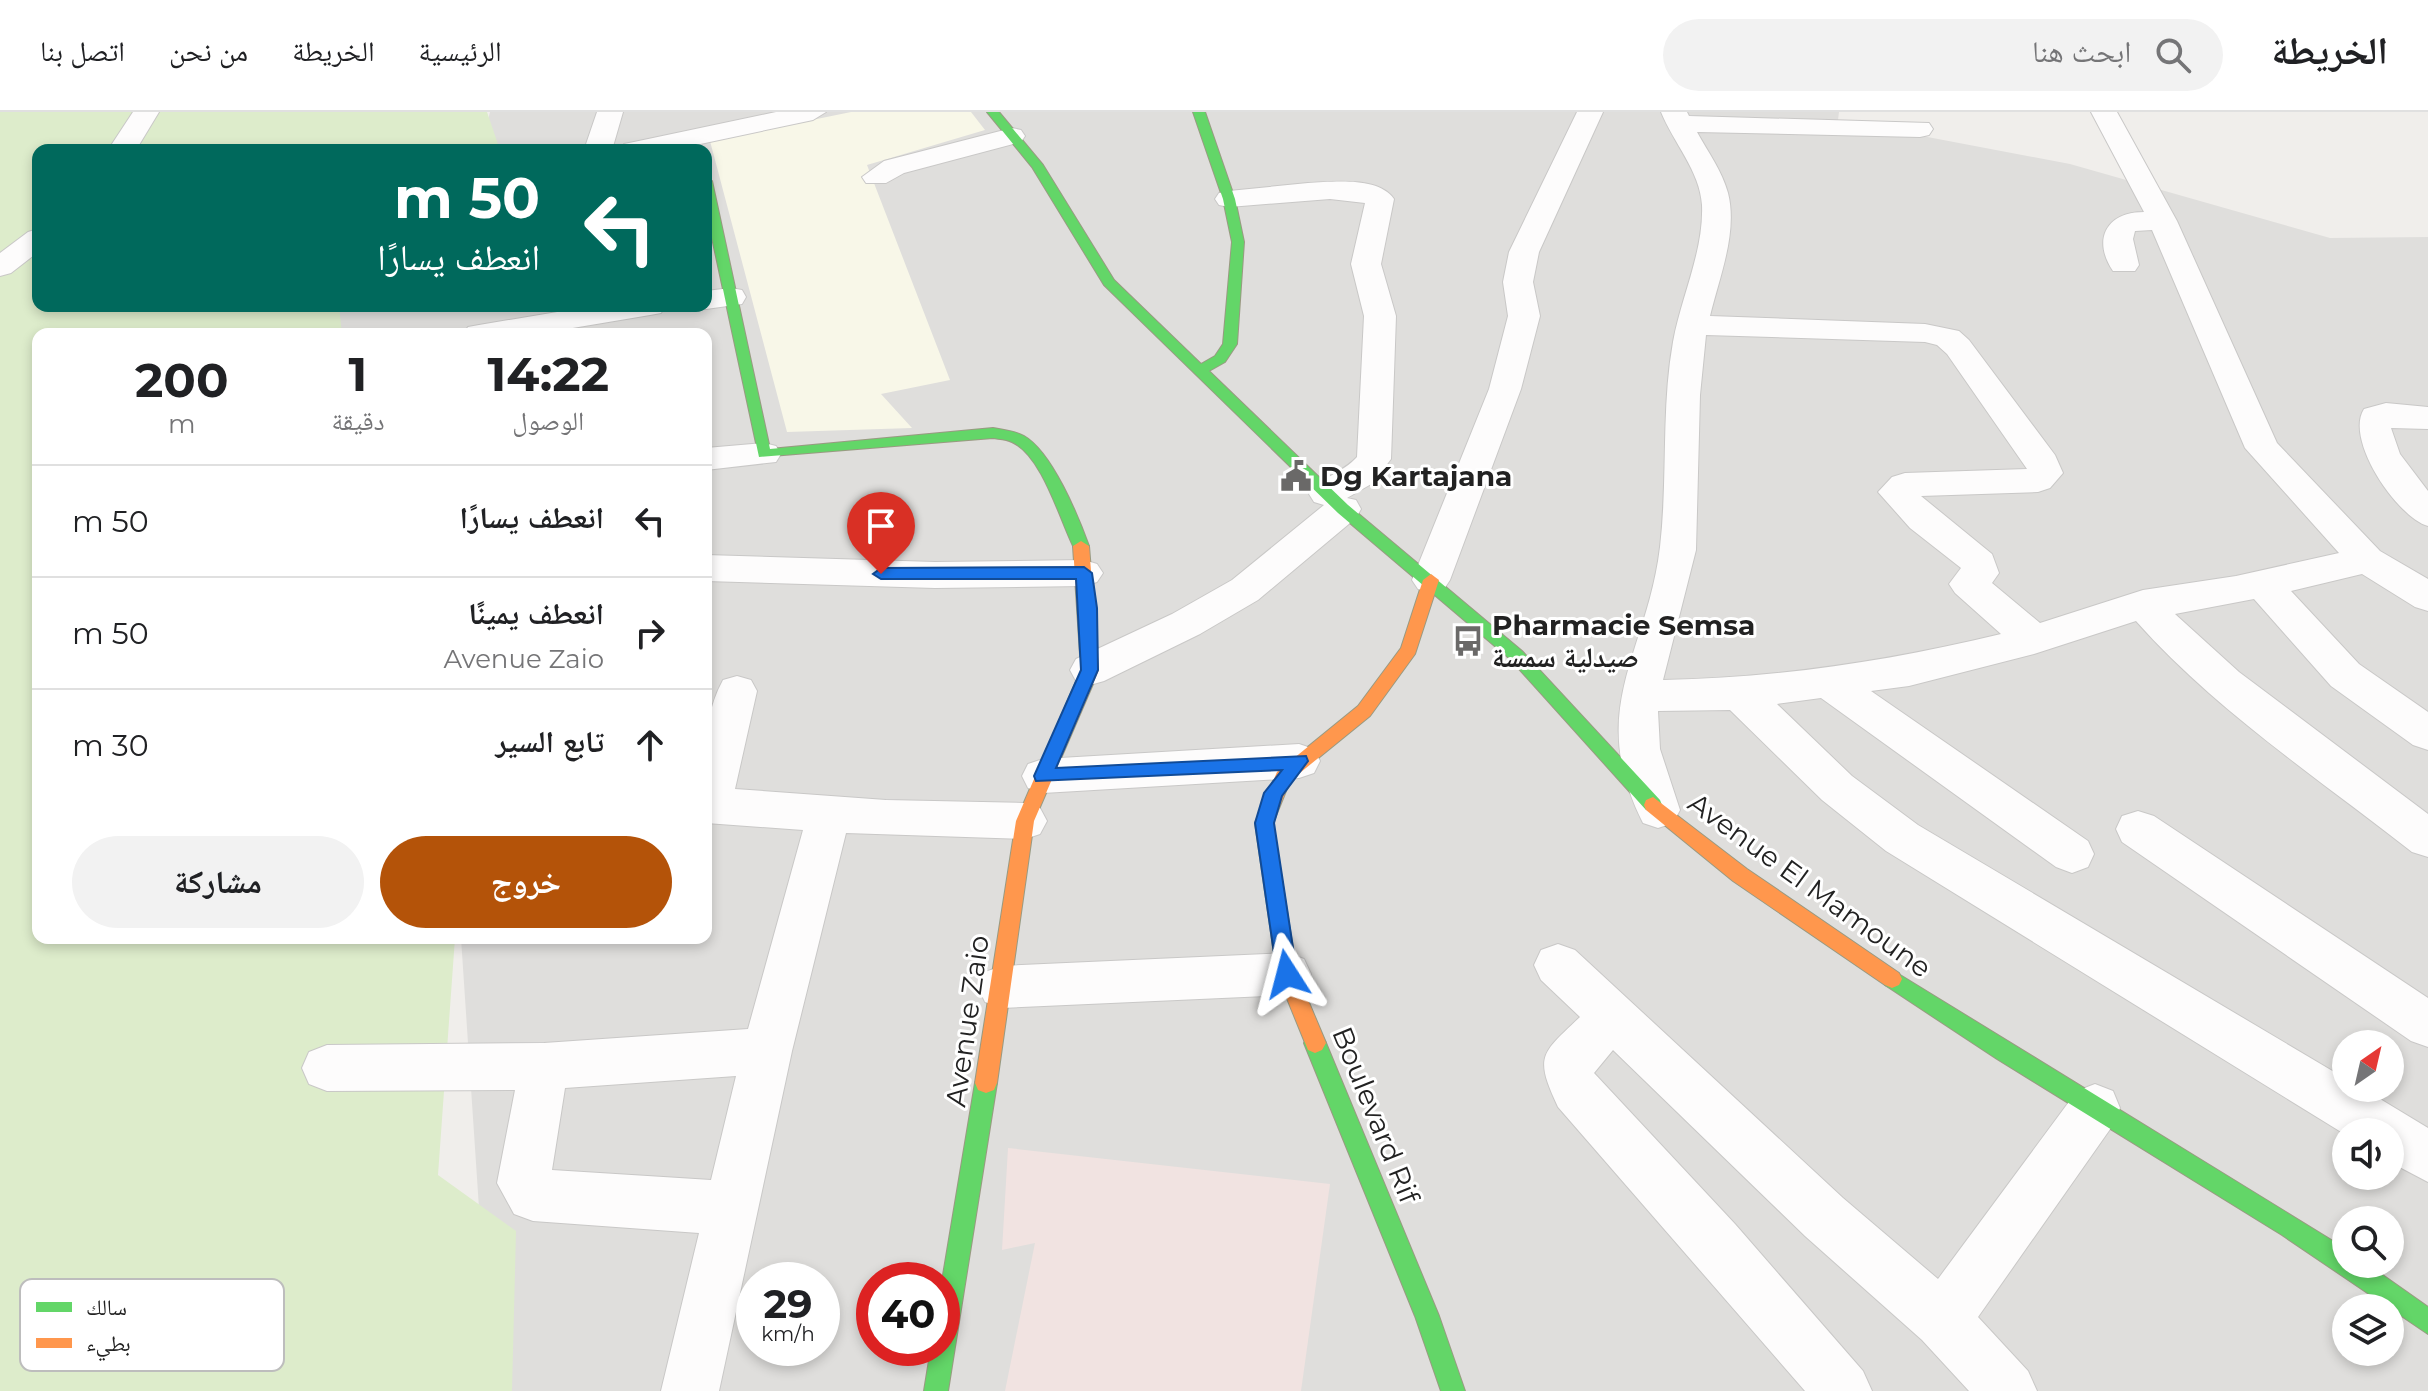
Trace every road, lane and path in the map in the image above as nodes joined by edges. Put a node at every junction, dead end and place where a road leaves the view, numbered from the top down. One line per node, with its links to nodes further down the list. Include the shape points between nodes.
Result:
1 (146, 112): 13 (street)
2 (610, 112): 14 (street)
3 (813, 112): 15 (street)
4 (993, 112): 12 (street, Avenue El Mamoune)
5 (1199, 112): 17 (street)
6 (1590, 112): 36 (street, via 1524,252 1518,282 1524,316 1505,389)
7 (2104, 112): 18 (street)
8 (1676, 118): 9 (street); 25 (street, via 1716,204)
9 (1730, 118): 10 (street)
10 (1813, 118): 11 (street)
11 (1920, 129)
12 (1012, 136): 16 (street, via 894,167); 27 (street, Avenue El Mamoune, via 1037,165 1109,282)
13 (126, 144)
14 (600, 144)
15 (698, 144)
16 (876, 177)
17 (1229, 199): 27 (street, via 1238,242 1230,344 1220,359); 31 (street, via 1350,191 1380,199 1366,264 1380,316 1374,459)
18 (2163, 221): 21 (street, via 2122,226 2118,239); 33 (street, via 2262,448)
19 (712, 242): 23 (street)
20 (32, 243): 22 (street)
21 (2124, 265)
22 (0, 267)
23 (718, 298): 29 (street)
24 (618, 317): 26 (street)
25 (1694, 325): 40 (street, via 1933,334 1958,347 2043,463 2045,473 2038,480 1905,485 1896,492 1979,563 1980,573 1968,584); 45 (street, via 1680,424 1676,567)
26 (528, 328)
27 (1198, 371): 31 (street, Avenue El Mamoune)
28 (2428, 418): 32 (street, via 2386,414 2376,417 2373,426 2392,471)
29 (764, 454): 30 (street); 35 (street, via 993,433 1011,436 1030,449 1075,527)
30 (712, 458)
31 (1335, 502): 36 (street, Avenue El Mamoune); 41 (street, via 1245,590)
32 (2428, 514)
33 (2367, 560): 37 (street); 38 (street)
34 (712, 568): 35 (street)
35 (1084, 573): 41 (street)
36 (1431, 580): 47 (street, Boulevard Rif, via 1409,650 1382,689 1342,731); 51 (street, Avenue El Mamoune, via 1516,655)
37 (2262, 584): 39 (street); 46 (street, via 2345,675)
38 (2428, 597)
39 (2143, 604): 40 (street); 55 (street, via 2225,683)
40 (2034, 640): 42 (street, via 1909,671)
41 (1090, 670): 48 (street, Avenue Zaio)
42 (1826, 681): 44 (street); 56 (street)
43 (737, 691): 49 (street)
44 (1740, 694): 45 (street); 66 (street, via 1837,788 1902,838)
45 (1641, 696): 51 (street, via 1638,741)
46 (2428, 734)
47 (1299, 761): 48 (street); 58 (street, Boulevard Rif, via 1274,793 1264,823)
48 (1043, 776): 53 (street, Avenue Zaio)
49 (712, 789)
50 (712, 805): 52 (street)
51 (1658, 810): 65 (street, Avenue El Mamoune, via 1740,875 1954,1022)
52 (829, 815): 53 (street); 62 (street)
53 (1025, 821): 59 (street, Avenue Zaio)
54 (2138, 829): 61 (street)
55 (2428, 839)
56 (2072, 854)
57 (1558, 965): 60 (street)
58 (1287, 974): 59 (street); 76 (street, Boulevard Rif)
59 (1002, 987): 75 (street, Avenue Zaio)
60 (1613, 1017): 72 (street, via 1824,1217); 77 (street, via 1568,1062 1576,1090)
61 (2428, 1025)
62 (767, 1051): 63 (street); 69 (street)
63 (544, 1066): 64 (street); 69 (street, via 523,1183 533,1195)
64 (327, 1068)
65 (2095, 1108): 70 (street, Avenue El Mamoune, via 2240,1192); 72 (street)
66 (2364, 1118)
67 (2404, 1142): 68 (street)
68 (2428, 1157)
69 (730, 1208): 74 (street)
70 (2332, 1254)
71 (2367, 1278): 73 (street, Avenue El Mamoune)
72 (1942, 1320): 78 (street)
73 (2428, 1322)
74 (690, 1391)
75 (936, 1391)
76 (1453, 1391)
77 (1843, 1391)
78 (2008, 1391)

